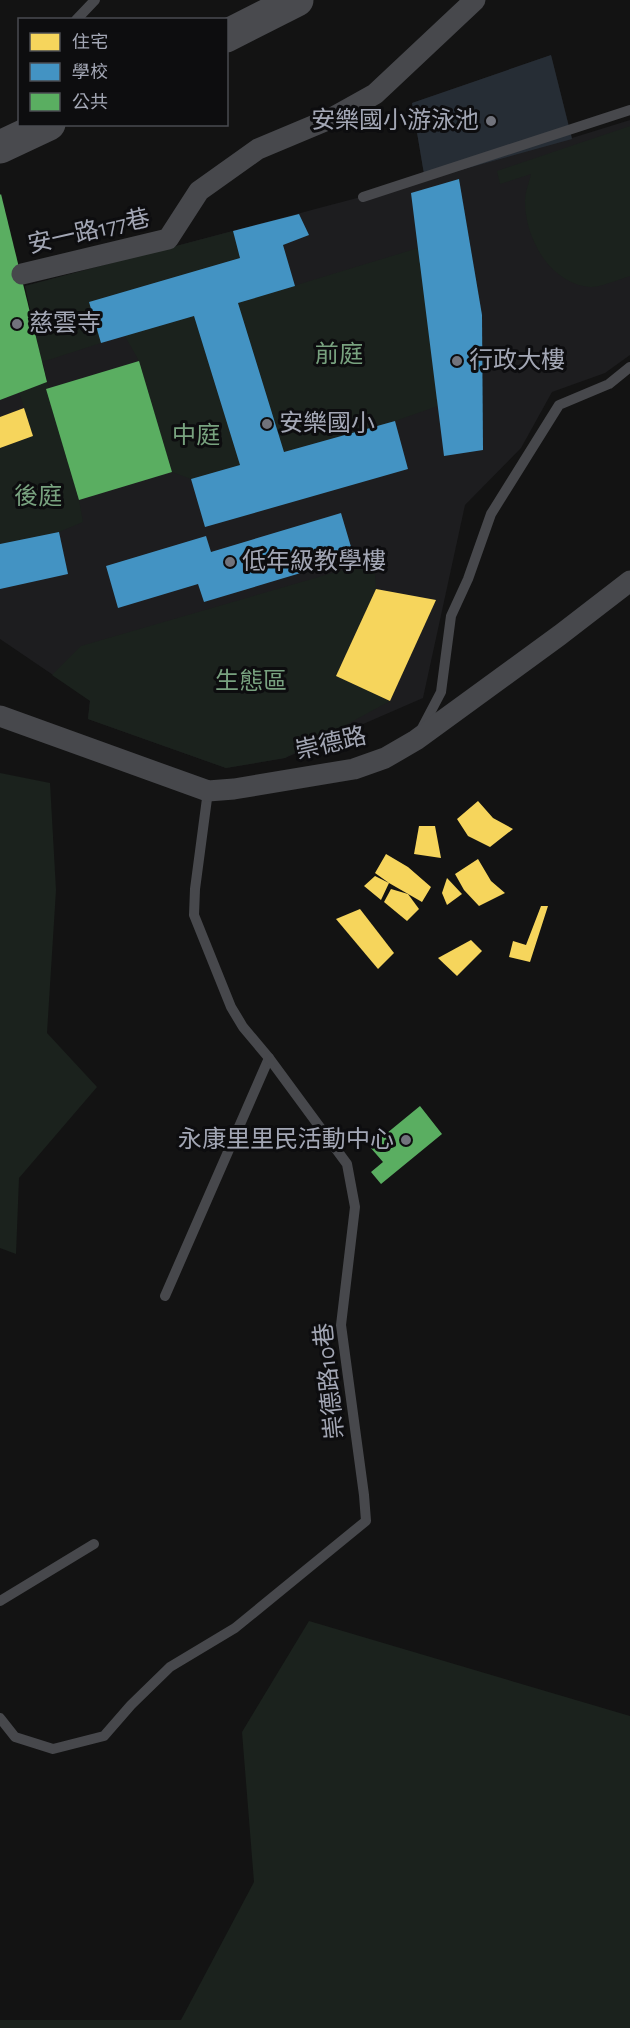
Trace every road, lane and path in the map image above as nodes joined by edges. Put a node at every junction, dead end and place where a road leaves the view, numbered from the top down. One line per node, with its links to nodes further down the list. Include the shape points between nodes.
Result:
1 (95, 0): 4 (lane)
2 (297, 0): 5 (main road)
3 (476, 0): 10 (street, 安一路177巷, via 375,94 332,118 258,149 199,191 168,239)
4 (78, 18)
5 (228, 35)
6 (630, 110): 9 (lane)
7 (45, 126): 8 (main road)
8 (0, 147)
9 (363, 196)
10 (22, 274)
11 (630, 367): 14 (lane, via 609,384 559,405 491,514 451,616 441,692)
12 (630, 581): 14 (street, 崇德路)
13 (0, 716): 15 (street, 崇德路)
14 (416, 740): 15 (street, 崇德路, via 385,758 354,769)
15 (208, 791): 16 (lane, 崇德路10巷, via 194,915 231,1007)
16 (269, 1058): 17 (lane); 20 (lane, 崇德路10巷, via 347,1164 354,1207 341,1325 366,1521 235,1628 170,1667 104,1736 53,1749 15,1737)
17 (165, 1296)
18 (94, 1544): 19 (lane)
19 (0, 1601)
20 (0, 1718)

